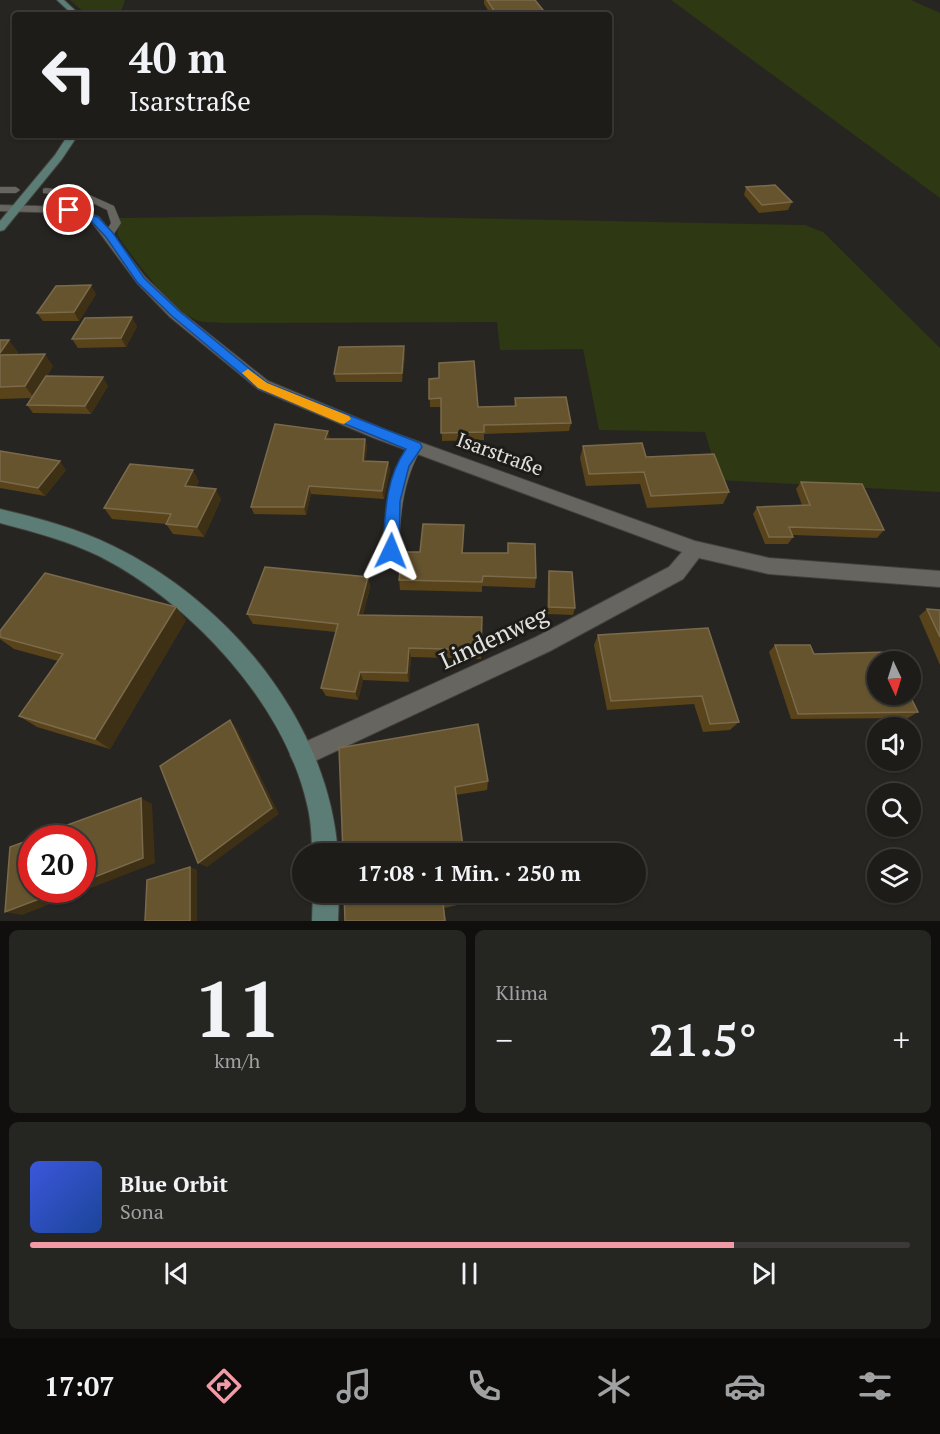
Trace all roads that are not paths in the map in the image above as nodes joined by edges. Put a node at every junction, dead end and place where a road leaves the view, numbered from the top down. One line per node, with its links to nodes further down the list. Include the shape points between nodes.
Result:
1 (60, 0): 2 (main road)
2 (74, 12)
3 (71, 138): 8 (main road)
4 (0, 190): 5 (lane)
5 (16, 190)
6 (46, 191): 10 (lane, via 82,195 111,208 116,223)
7 (0, 208): 8 (street, Isarstraße)
8 (17, 208): 9 (main road); 10 (street, Isarstraße, via 69,210 94,219)
9 (0, 228)
10 (109, 235): 11 (street, Isarstraße, via 141,280 263,386)
11 (415, 447): 13 (street, Isarstraße); 14 (lane, via 403,464 393,501)
12 (0, 516): 16 (main road, via 62,533 106,552 189,606 226,643 262,688)
13 (695, 549): 15 (street, Isarstraße, via 769,566); 16 (street, Lindenweg, via 676,573 543,644)
14 (391, 551)
15 (940, 579)
16 (302, 755): 17 (main road, via 318,800)
17 (324, 843)
18 (326, 903): 19 (main road)
19 (325, 921)

